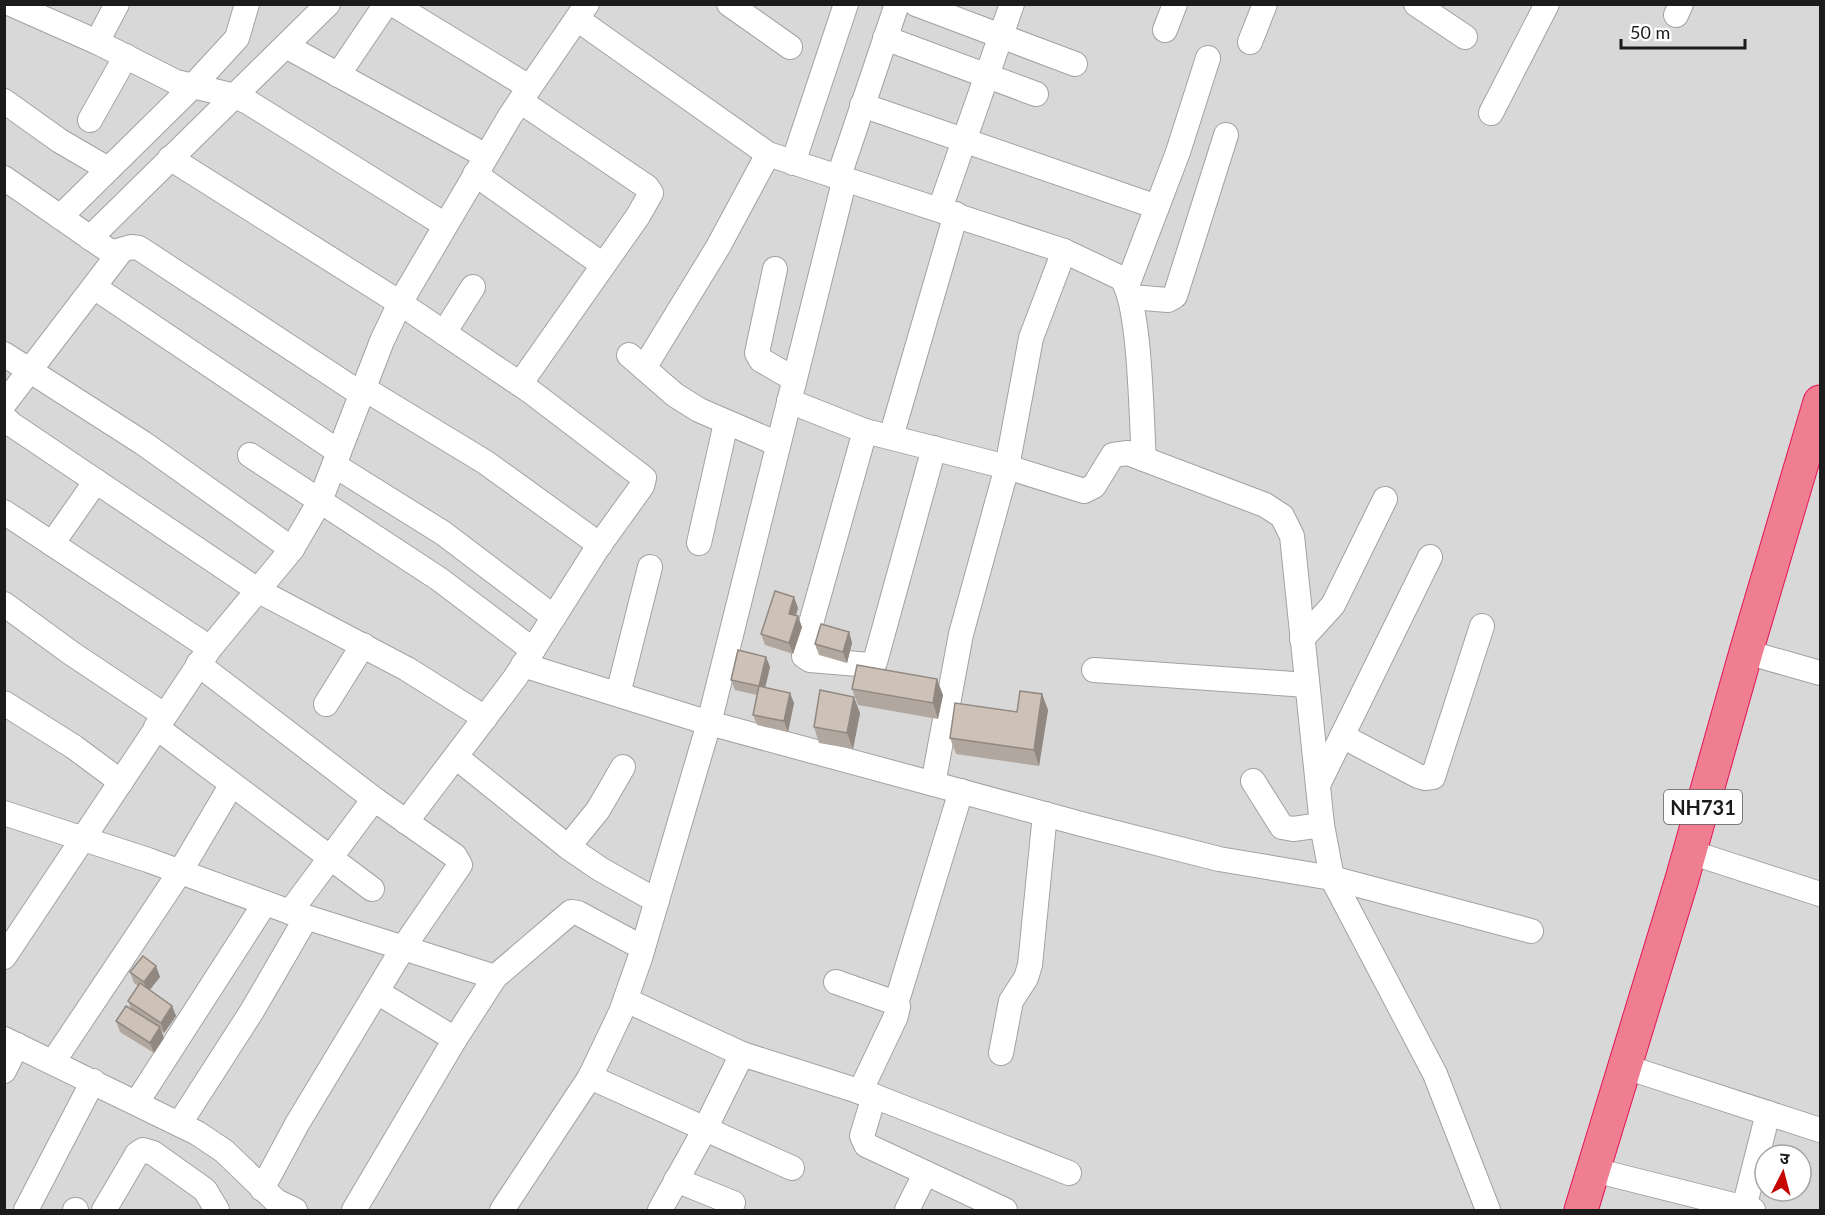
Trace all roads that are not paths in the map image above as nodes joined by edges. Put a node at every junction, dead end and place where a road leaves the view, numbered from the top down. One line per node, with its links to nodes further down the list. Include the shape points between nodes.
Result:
1 (10, 4): 21 (street)
2 (117, 4): 21 (street)
3 (247, 4): 30 (street, via 237,38)
4 (328, 4): 23 (street)
5 (386, 4): 28 (street)
6 (393, 4): 31 (street)
7 (729, 4): 24 (street)
8 (846, 4): 42 (street)
9 (916, 4): 18 (street)
10 (1012, 4): 18 (street)
11 (1175, 4): 17 (street)
12 (1264, 4): 22 (street)
13 (1416, 4): 19 (street)
14 (1547, 4): 36 (street)
15 (897, 5): 20 (street)
16 (576, 11): 31 (street); 40 (street)
17 (1165, 30)
18 (1001, 35): 27 (street); 29 (street)
19 (1465, 36)
20 (885, 38): 29 (street); 35 (street)
21 (97, 42): 25 (street)
22 (1250, 42)
23 (286, 46): 28 (street); 33 (street)
24 (790, 47)
25 (126, 57): 30 (street); 37 (street)
26 (1208, 58): 47 (street)
27 (1075, 64)
28 (338, 75): 43 (street)
29 (986, 77): 32 (street); 39 (street)
30 (192, 87): 33 (street); 44 (street)
31 (525, 94): 43 (street); 54 (street, via 650,190 648,200)
32 (1036, 94)
33 (235, 96): 41 (street); 50 (street)
34 (4, 101): 44 (street)
35 (862, 105): 39 (street); 45 (street)
36 (1491, 113)
37 (90, 120)
38 (1227, 135): 58 (street, via 1175,296 1168,300)
39 (963, 139): 47 (street); 48 (street)
40 (768, 153): 42 (street); 69 (street, via 718,247 636,362 675,395)
41 (170, 159): 51 (street); 59 (street)
42 (793, 162): 45 (street)
43 (480, 165): 50 (street); 54 (street)
44 (108, 169): 49 (street)
45 (842, 177): 48 (street); 64 (street)
46 (4, 178): 49 (street)
47 (1157, 207): 58 (street)
48 (948, 212): 53 (street); 71 (street)
49 (60, 217): 51 (street)
50 (445, 225): 59 (street)
51 (90, 238): 52 (street, via 111,252)
52 (121, 251): 56 (street); 65 (street, via 139,248)
53 (1064, 251): 58 (street, via 1110,270); 77 (street, via 1035,322)
54 (603, 265): 63 (street)
55 (775, 268): 64 (street, via 757,353)
56 (94, 287): 62 (street); 75 (street)
57 (473, 287): 60 (street)
58 (1129, 291): 76 (street)
59 (400, 303): 60 (street); 65 (street)
60 (444, 333): 63 (street)
61 (4, 354): 62 (street)
62 (31, 370): 67 (street); 85 (street, via 143,443)
63 (520, 384): 84 (street, via 644,478)
64 (792, 390): 70 (street); 72 (street)
65 (362, 391): 75 (street); 84 (street, via 485,462)
66 (1821, 402): 94 (highway, NH731)
67 (4, 404)
68 (4, 417): 78 (street)
69 (726, 423): 72 (street); 82 (street)
70 (865, 431): 71 (street); 73 (street, via 804,648 804,656 810,660 870,665 875,662)
71 (891, 437): 73 (street)
72 (778, 444): 105 (street)
73 (934, 448): 77 (street)
74 (250, 454): 80 (street)
75 (337, 458): 80 (street); 90 (street)
76 (1144, 459): 77 (street, via 1128,453 1113,455 1087,491); 92 (street, via 1265,505 1282,516 1292,536)
77 (1007, 467): 112 (street, via 961,634)
78 (96, 482): 83 (street); 88 (street)
79 (1385, 499): 92 (street, via 1333,605)
80 (320, 501): 85 (street); 96 (street, via 439,579)
81 (4, 512): 83 (street)
82 (699, 543)
83 (52, 544): 95 (street)
84 (600, 545): 90 (street)
85 (292, 549): 88 (street)
86 (1430, 557): 106 (street)
87 (650, 567): 100 (street)
88 (259, 591): 93 (street); 95 (street)
89 (4, 604): 104 (street)
90 (554, 617): 96 (street)
91 (1482, 626): 106 (street, via 1434,777 1419,776)
92 (1302, 639): 99 (street)
93 (363, 645): 102 (street); 103 (street)
94 (1746, 652): 98 (street); 122 (highway, NH731)
95 (204, 656): 104 (street); 115 (street)
96 (528, 657): 100 (street); 103 (street)
97 (1094, 670): 99 (street)
98 (1821, 673)
99 (1307, 685): 113 (street)
100 (618, 694): 105 (street)
101 (4, 703): 110 (street)
102 (327, 704)
103 (485, 718): 107 (street)
104 (160, 721): 110 (street); 111 (street)
105 (709, 723): 112 (street); 128 (street)
106 (1342, 736): 113 (street)
107 (456, 757): 118 (street); 121 (street)
108 (623, 767): 121 (street, via 598,810)
109 (1253, 781): 119 (street, via 1282,827)
110 (121, 782): 120 (street)
111 (232, 784): 123 (street); 124 (street)
112 (933, 784): 114 (street)
113 (1318, 785): 119 (street)
114 (960, 791): 117 (street); 139 (street)
115 (374, 799): 118 (street); 123 (street)
116 (4, 813): 120 (street)
117 (1045, 814): 125 (street, via 1219,860); 143 (street, via 1030,965 1011,1001)
118 (406, 822): 132 (street, via 455,856 460,864)
119 (1322, 825): 125 (street)
120 (85, 839): 124 (street); 134 (street)
121 (568, 847): 128 (street)
122 (1690, 852): 127 (street); 145 (highway, NH731)
123 (331, 858): 126 (street); 130 (street)
124 (180, 872): 129 (street); 144 (street)
125 (1332, 878): 131 (street); 172 (street, via 1435,1074)
126 (372, 889)
127 (1821, 894)
128 (657, 901): 133 (street)
129 (265, 903): 130 (street); 150 (street)
130 (298, 915): 132 (street); 152 (street, via 252,1011)
131 (1531, 931)
132 (403, 948): 135 (street); 137 (street)
133 (643, 948): 135 (street, via 571,912); 138 (street)
134 (4, 957)
135 (495, 977): 140 (street)
136 (836, 981): 139 (street)
137 (377, 992): 140 (street); 160 (street)
138 (626, 1000): 142 (street); 147 (street)
139 (896, 1004): 149 (street, via 896,1016)
140 (455, 1039): 167 (street)
141 (11, 1042): 144 (street); 146 (street)
142 (742, 1053): 149 (street); 153 (street)
143 (1001, 1053)
144 (53, 1062): 148 (street)
145 (1626, 1067): 151 (street); 156 (highway, NH731)
146 (4, 1071)
147 (590, 1077): 153 (street); 168 (street)
148 (93, 1081): 150 (street); 164 (street)
149 (867, 1094): 157 (street); 158 (street, via 863,1142)
150 (137, 1102): 152 (street)
151 (1768, 1113): 154 (street); 163 (street)
152 (180, 1123): 160 (street, via 224,1151)
153 (705, 1129): 155 (street); 159 (street)
154 (1821, 1130)
155 (792, 1168)
156 (1594, 1170): 163 (street); 173 (highway, NH731)
157 (1069, 1173)
158 (925, 1174): 170 (street); 171 (street)
159 (676, 1180): 161 (street); 169 (street)
160 (262, 1189): 166 (street)
161 (733, 1203)
162 (212, 1208): 165 (street, via 205,1190 143,1150)
163 (1748, 1209)
164 (27, 1210)
165 (104, 1210)
166 (295, 1210)
167 (354, 1210)
168 (502, 1210)
169 (660, 1210)
170 (907, 1210)
171 (1005, 1210)
172 (1488, 1210)
173 (1581, 1210)

